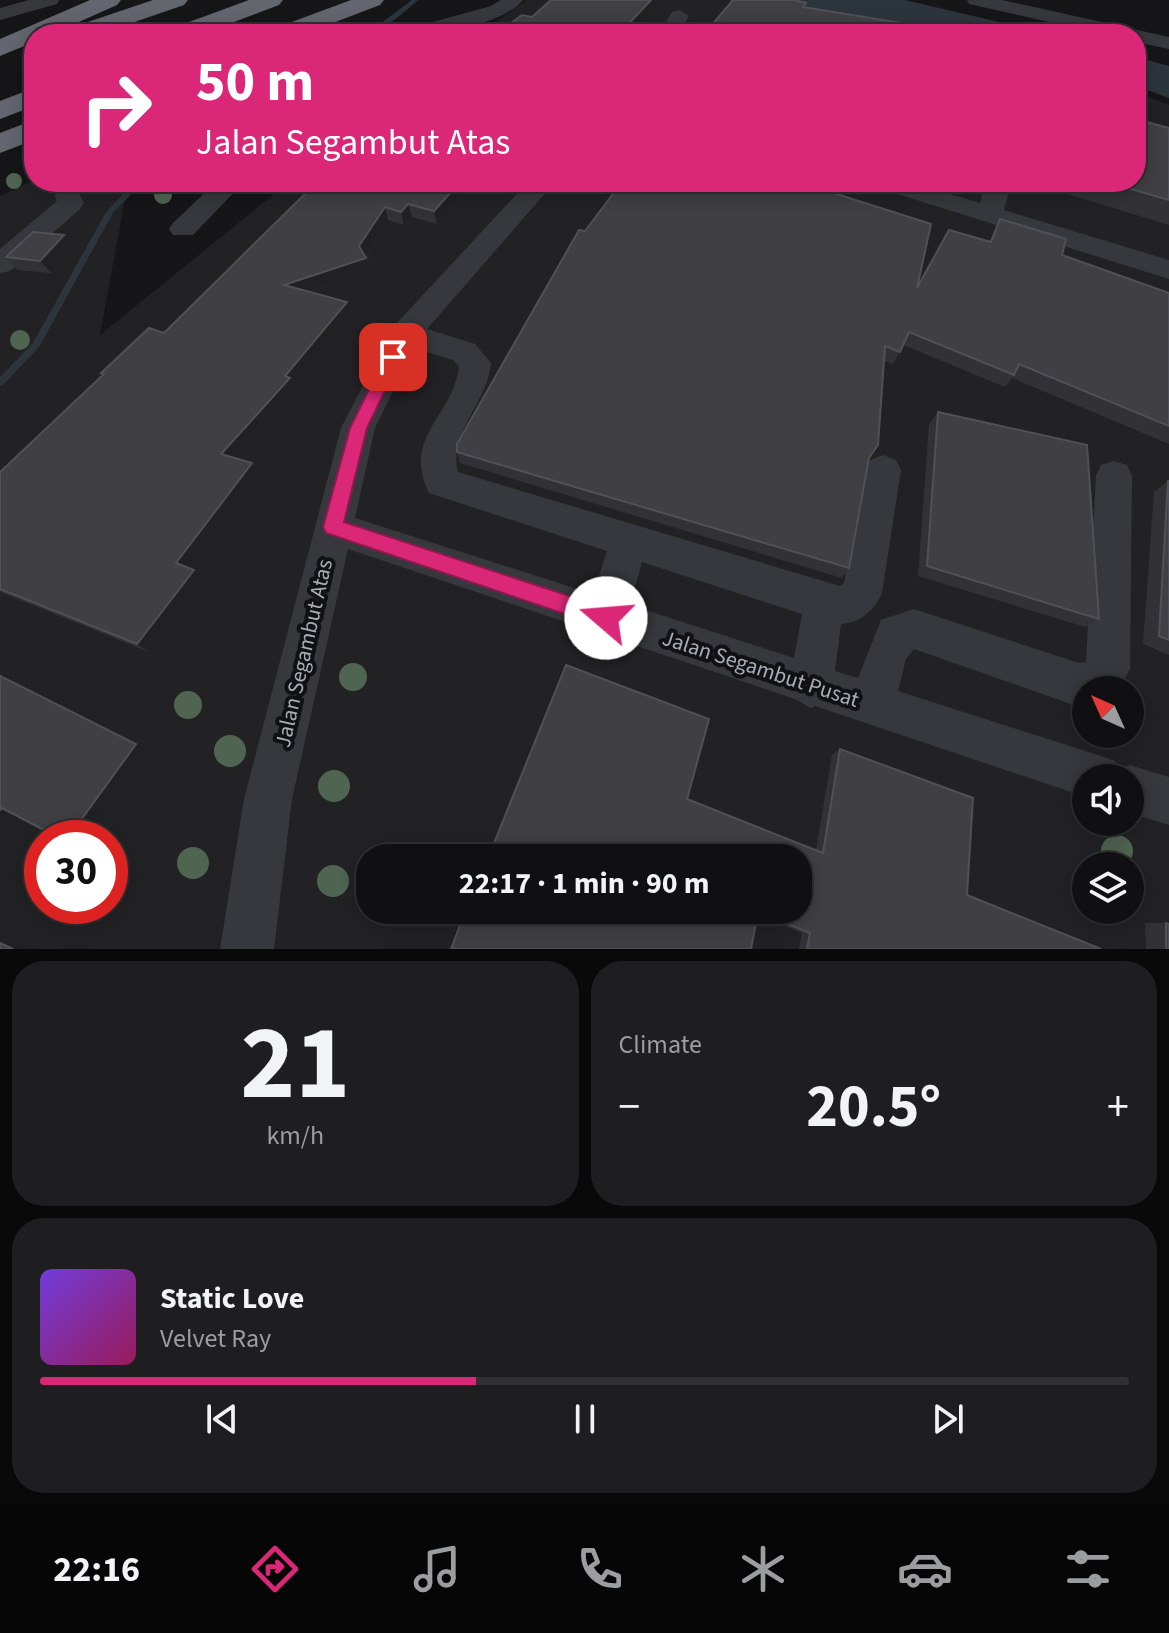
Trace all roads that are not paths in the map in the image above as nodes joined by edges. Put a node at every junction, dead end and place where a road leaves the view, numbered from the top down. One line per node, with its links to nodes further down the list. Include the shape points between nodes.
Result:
1 (34, 0): 10 (street)
2 (50, 0): 10 (street)
3 (89, 0): 11 (highway)
4 (109, 0): 12 (highway)
5 (176, 0): 13 (highway)
6 (271, 0): 14 (highway)
7 (372, 0): 15 (highway)
8 (514, 0): 16 (street)
9 (976, 0): 17 (street)
10 (0, 17)
11 (28, 24)
12 (54, 24)
13 (106, 24)
14 (206, 24)
15 (308, 24)
16 (447, 24)
17 (1084, 24)
18 (24, 26): 19 (highway)
19 (0, 35)
20 (24, 37): 23 (highway)
21 (1146, 38): 22 (street)
22 (1169, 43)
23 (0, 48)
24 (24, 52): 25 (highway)
25 (0, 60)
26 (24, 100): 27 (highway)
27 (0, 111)
28 (24, 133): 29 (highway)
29 (0, 144)
30 (221, 192): 36 (street)
31 (533, 192): 39 (street, Jalan Segambut Atas)
32 (917, 192): 35 (street)
33 (993, 192): 35 (street)
34 (68, 196): 37 (street, via 71,203 64,210)
35 (990, 214): 38 (street)
36 (183, 229)
37 (0, 264)
38 (1169, 270)
39 (405, 334): 42 (street, Jalan Segambut Atas, via 358,428); 43 (street, via 464,352 475,363 476,378 441,435 435,465 442,482)
40 (883, 470): 44 (street, via 862,593 845,606)
41 (1114, 476): 47 (street, via 1108,669 1097,682 1079,685 914,629 896,634)
42 (333, 527): 45 (street, Jalan Segambut Pusat); 51 (street, Jalan Segambut Atas, via 268,799)
43 (629, 542): 44 (street); 45 (street)
44 (824, 602): 46 (street)
45 (606, 618): 46 (street, Jalan Segambut Pusat)
46 (811, 686): 47 (street, Jalan Segambut Pusat)
47 (873, 704): 48 (street, Jalan Segambut Pusat)
48 (1072, 769)
49 (1144, 793): 50 (street)
50 (1169, 801)
51 (247, 949)

